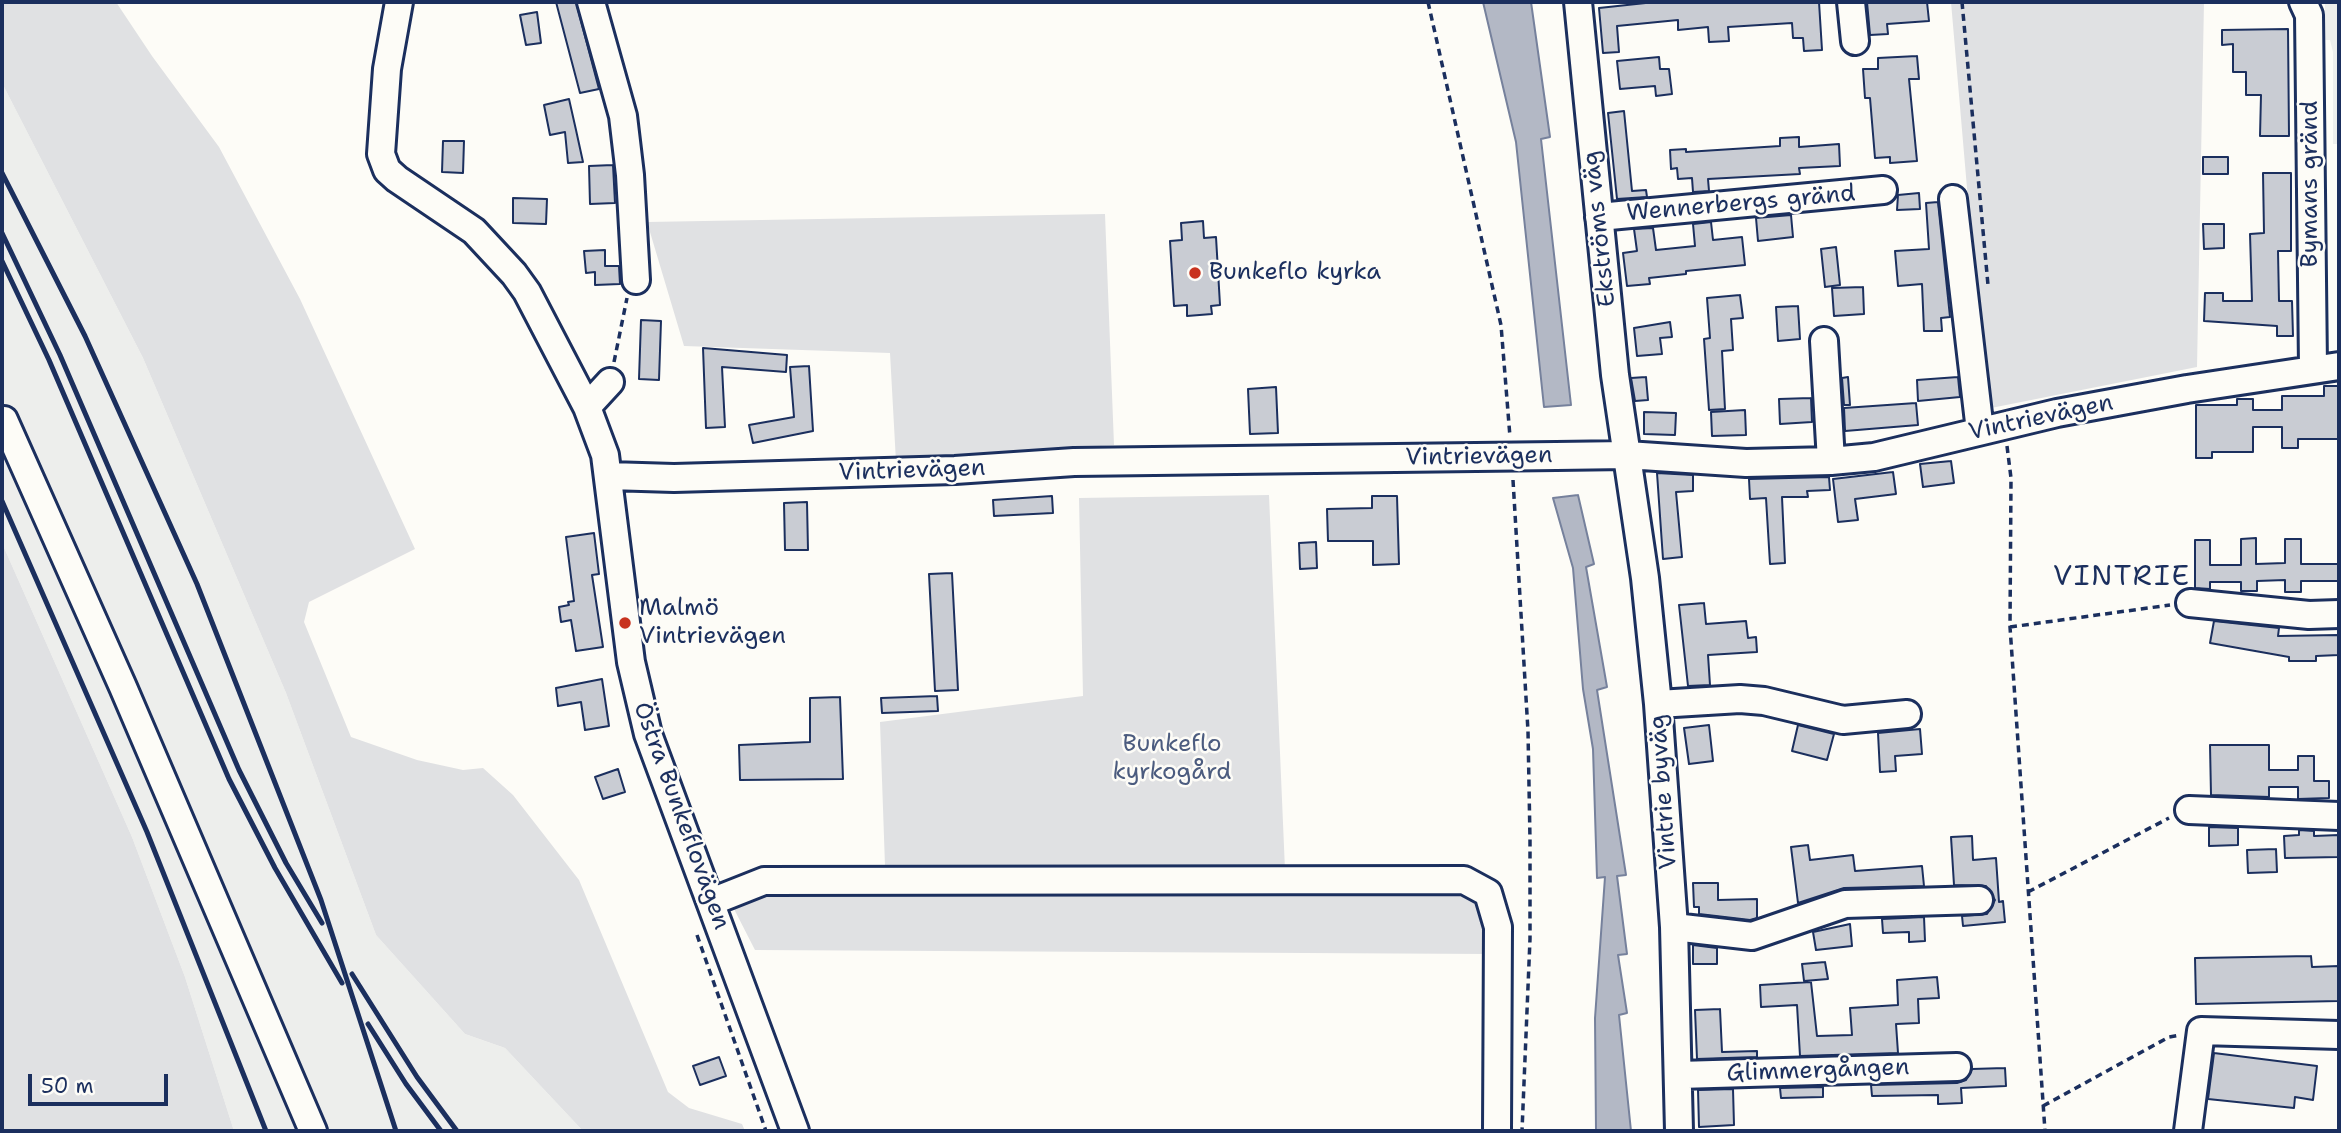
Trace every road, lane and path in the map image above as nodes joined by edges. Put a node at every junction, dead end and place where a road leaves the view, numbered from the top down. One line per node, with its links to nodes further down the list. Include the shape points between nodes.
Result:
1 (399, 2): 17 (street, Östra Bunkeflovägen, via 387,69 381,154 387,170 453,215 508,266 527,292)
2 (591, 2): 12 (street, via 623,116)
3 (1428, 2): 21 (path, via 1501,325)
4 (1578, 2): 11 (street, Ekströms väg)
5 (1851, 2): 8 (street)
6 (1962, 2): 13 (path)
7 (2303, 2): 15 (street, Bymans gränd, via 2309,15)
8 (1854, 41)
9 (1883, 190): 11 (street, Wennerbergs gränd)
10 (1953, 199): 19 (street)
11 (1599, 217): 20 (street, Ekströms väg)
12 (636, 280): 16 (path, via 626,300)
13 (1988, 288)
14 (1824, 341): 22 (street)
15 (2326, 367): 19 (street, Vintrievägen, via 2187,388)
16 (610, 382): 17 (street)
17 (587, 407): 23 (street, Östra Bunkeflovägen)
18 (4, 420): 40 (street)
19 (1992, 428): 22 (street, Vintrievägen, via 1874,457); 26 (path, via 2011,478)
20 (1627, 455): 21 (street, Vintrievägen); 22 (street, Vintrievägen, via 1746,463); 27 (street, Vintrie byväg)
21 (1512, 457): 23 (street, Vintrievägen, via 1074,462 955,470); 43 (path, via 1530,813)
22 (1831, 460)
23 (609, 476): 33 (street, Östra Bunkeflovägen, via 625,624 639,699 662,777)
24 (2190, 603): 25 (street); 26 (path)
25 (2339, 614)
26 (2010, 627): 31 (path)
27 (1658, 704): 28 (street, via 1764,701 1843,720); 34 (street, Vintrie byväg)
28 (1907, 714)
29 (2189, 810): 30 (street); 31 (path)
30 (2339, 816)
31 (2028, 892): 39 (path)
32 (1979, 900): 34 (street, via 1845,904 1752,936)
33 (711, 902): 41 (street, Östra Bunkeflovägen); 42 (street, via 764,881 1464,880 1488,893 1498,927)
34 (1674, 927): 38 (street, Vintrie byväg)
35 (2201, 1031): 36 (street); 39 (path, via 2169,1037); 46 (street)
36 (2339, 1035)
37 (1956, 1067): 38 (street, Glimmergången)
38 (1679, 1075): 44 (street, Vintrie byväg)
39 (2043, 1106): 45 (path)
40 (313, 1131)
41 (795, 1131)
42 (1497, 1131)
43 (1522, 1131)
44 (1679, 1131)
45 (2045, 1131)
46 (2188, 1131)

